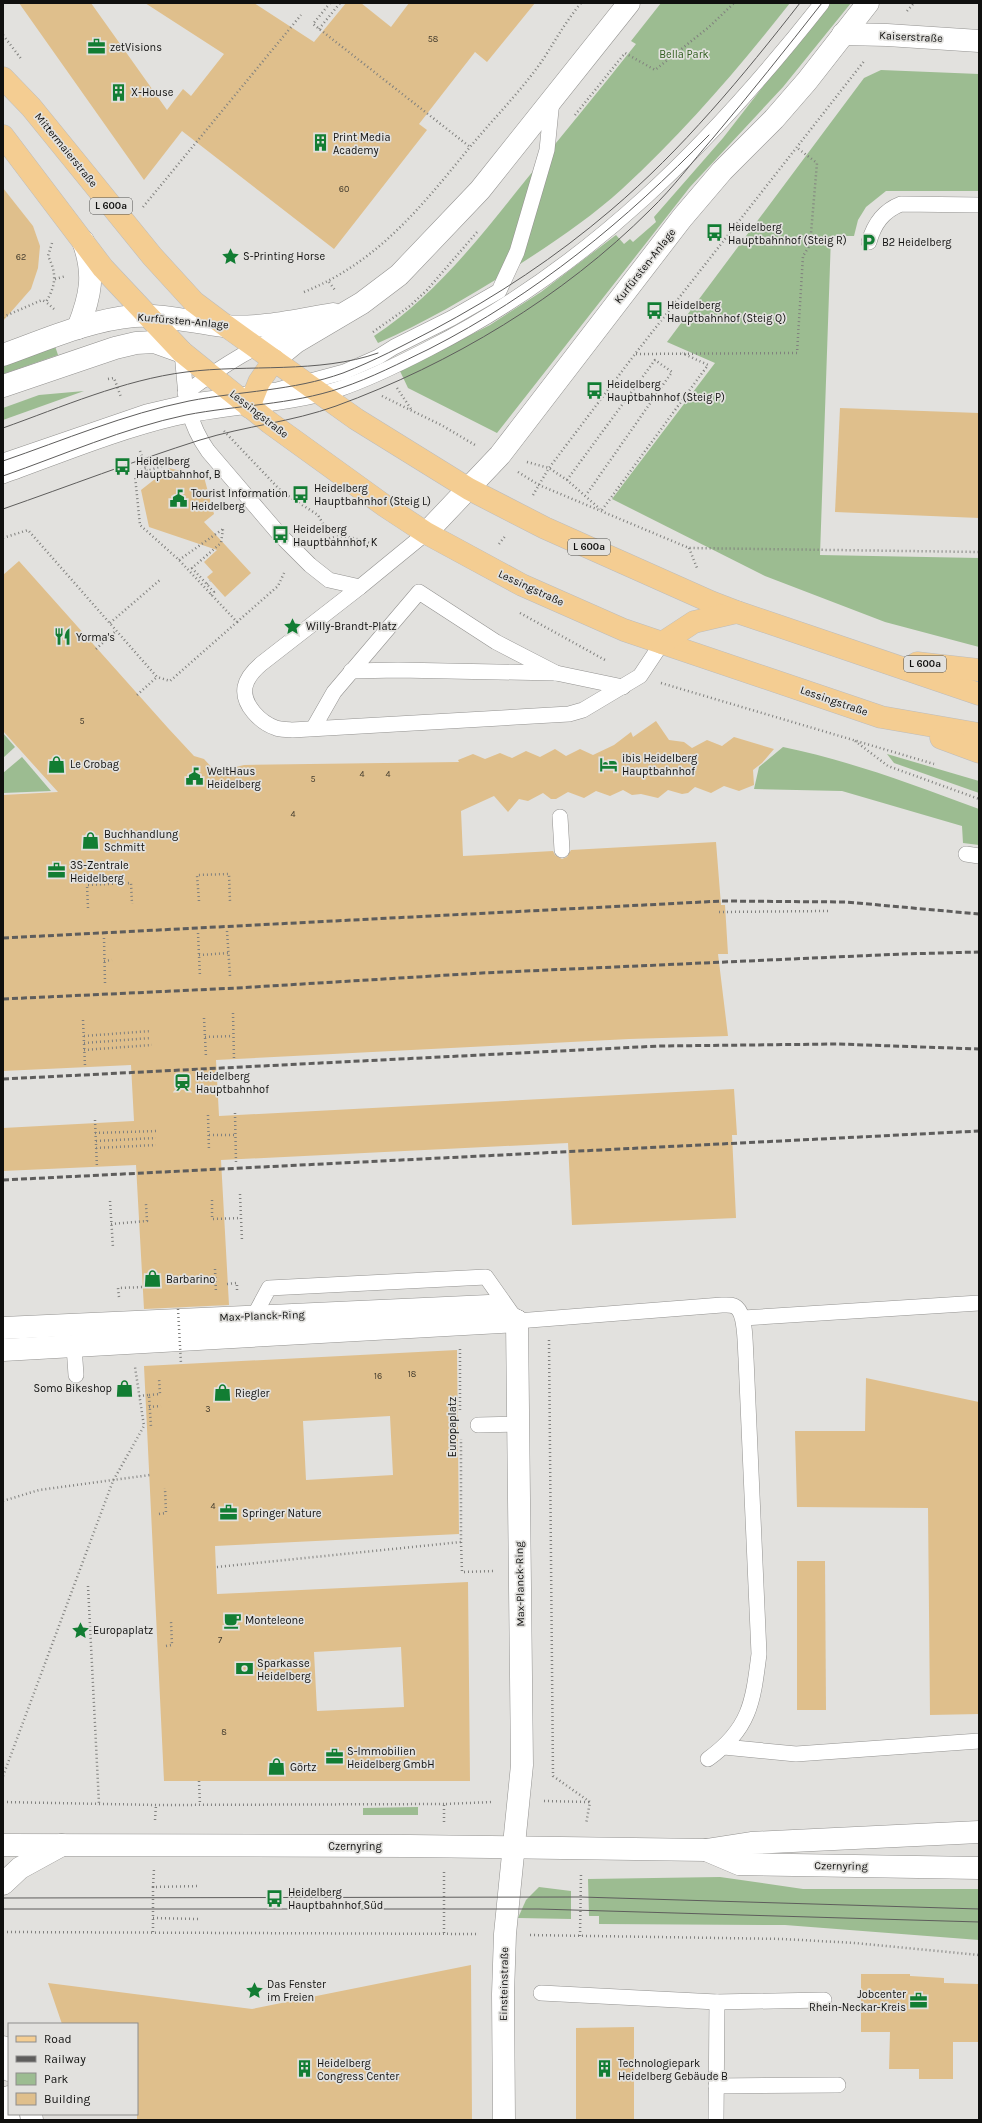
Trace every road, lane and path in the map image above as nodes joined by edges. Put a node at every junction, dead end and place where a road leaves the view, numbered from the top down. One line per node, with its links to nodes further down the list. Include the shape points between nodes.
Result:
1 (330, 3): 8 (path, via 313,24)
2 (340, 3): 8 (path)
3 (581, 3): 15 (path, via 534,70)
4 (629, 3): 13 (main road)
5 (822, 3): 38 (lane, via 763,77 676,169 644,200 575,257 526,293 461,332 386,370)
6 (868, 3): 9 (main road, Kurfürsten-Anlage)
7 (301, 15): 18 (path)
8 (320, 29): 15 (path)
9 (843, 34): 10 (main road, Kaiserstraße); 49 (main road, Kurfürsten-Anlage, via 774,119 722,171 682,218 504,450)
10 (886, 35): 11 (main road, Kaiserstraße); 16 (path)
11 (979, 41)
12 (3, 78): 28 (main road, Mittermaierstraße / L 600a, via 31,107 152,256 194,302)
13 (552, 99): 25 (main road, via 480,190 436,237 380,292); 38 (lane, via 547,150 517,252 499,291 378,357 344,372)
14 (3, 136): 19 (main road)
15 (470, 147): 22 (path, via 408,220 383,244 359,264 329,282)
16 (796, 147): 32 (path, via 817,163 810,245 804,256 797,352); 33 (path)
17 (979, 205): 20 (lane, via 901,204 879,219)
18 (140, 211)
19 (82, 240): 26 (main road, via 103,268); 29 (main road, via 91,271 89,292)
20 (869, 242)
21 (52, 243): 23 (path, via 48,256 54,268 55,279)
22 (297, 295)
23 (46, 302): 24 (path); 27 (path, via 42,300)
24 (56, 310)
25 (350, 311): 28 (main road, Kurfürsten-Anlage, via 270,325); 30 (lane, via 283,334); 35 (main road, via 296,342)
26 (147, 316): 28 (main road, Kurfürsten-Anlage); 29 (main road, Kurfürsten-Anlage, via 132,316); 31 (main road, Lessingstraße)
27 (3, 318)
28 (226, 326): 30 (main road, L 600a)
29 (78, 328): 34 (main road, Kurfürsten-Anlage)
30 (255, 347): 35 (main road, L 600a); 36 (lane)
31 (182, 352): 36 (main road, Lessingstraße); 37 (main road, via 154,342 136,343); 40 (lane)
32 (680, 353): 33 (path); 51 (path, via 708,365)
33 (635, 354): 47 (path, via 549,468)
34 (3, 355)
35 (274, 360): 38 (main road, L 600a); 39 (main road)
36 (210, 375): 39 (main road, Lessingstraße); 40 (lane)
37 (3, 386)
38 (318, 392): 39 (lane); 49 (main road, L 600a, via 356,419)
39 (246, 398): 40 (lane); 52 (main road, Lessingstraße, via 385,506)
40 (187, 403): 44 (lane, via 146,412); 46 (lane, via 150,424); 61 (lane, via 200,440 285,541 330,580)
41 (411, 409): 43 (path)
42 (234, 442): 54 (path, via 282,492 318,515 330,536)
43 (473, 444)
44 (3, 461)
45 (137, 471): 56 (path, via 147,470 135,476 140,525)
46 (3, 476)
47 (567, 480): 50 (path); 50 (path, via 655,360 672,372)
48 (539, 485): 51 (path)
49 (469, 488): 52 (main road, Kurfürsten-Anlage); 64 (main road, L 600a, via 545,528)
50 (586, 495): 51 (path)
51 (602, 510): 55 (path, via 689,548)
52 (426, 533): 61 (lane); 68 (main road, Lessingstraße, via 522,585 624,630)
53 (3, 538): 66 (path, via 28,530)
54 (313, 545)
55 (979, 552)
56 (179, 560): 60 (path, via 224,528 221,543 192,568); 62 (path)
57 (286, 569): 65 (path, via 278,586)
58 (161, 579): 66 (path)
59 (210, 581): 60 (path)
60 (207, 584): 62 (path, via 214,592)
61 (360, 587): 80 (lane, via 260,664 245,687 246,699 252,711 268,725 278,729)
62 (211, 595): 65 (path)
63 (513, 609): 74 (path, via 595,655)
64 (737, 612): 68 (main road, via 694,622); 70 (main road, L 600a)
65 (237, 622): 75 (path, via 170,681)
66 (110, 623): 67 (path)
67 (116, 631): 69 (path); 75 (path)
68 (662, 643): 74 (lane); 79 (main road, Lessingstraße)
69 (96, 649)
70 (872, 658): 71 (main road, L 600a); 77 (main road)
71 (979, 670)
72 (351, 671): 73 (lane); 73 (lane, via 419,592 496,642); 80 (lane, via 334,692)
73 (556, 673): 76 (lane)
74 (640, 676): 76 (lane); 82 (path)
75 (157, 677): 78 (path)
76 (623, 687): 80 (lane, via 583,710 569,714)
77 (979, 694)
78 (138, 695)
79 (881, 717): 81 (main road, Lessingstraße); 83 (main road)
80 (314, 727)
81 (979, 734)
82 (853, 740): 84 (path); 85 (path, via 888,766)
83 (979, 752)
84 (937, 765)
85 (979, 800)
86 (560, 817): 87 (lane)
87 (562, 850)
88 (199, 901): 89 (path, via 197,875 229,874)
89 (230, 902)
90 (132, 904): 91 (path, via 131,883 87,885)
91 (88, 908)
92 (828, 911): 93 (path)
93 (719, 912)
94 (227, 931): 97 (path)
95 (198, 933): 98 (path)
96 (104, 938): 99 (path)
97 (229, 953): 98 (path); 101 (path)
98 (199, 955): 102 (path)
99 (104, 960): 100 (path); 103 (path)
100 (112, 960)
101 (230, 976)
102 (200, 977)
103 (105, 983)
104 (233, 1013): 109 (path)
105 (204, 1018): 110 (path)
106 (83, 1020): 108 (path)
107 (151, 1031): 108 (path)
108 (84, 1036): 112 (path)
109 (233, 1036): 110 (path); 116 (path)
110 (205, 1037): 115 (path)
111 (151, 1038): 112 (path)
112 (84, 1043): 114 (path)
113 (152, 1045): 114 (path)
114 (84, 1050): 117 (path)
115 (206, 1057)
116 (234, 1058)
117 (85, 1066)
118 (235, 1113): 124 (path)
119 (208, 1115): 123 (path)
120 (95, 1120): 122 (path)
121 (156, 1131): 122 (path)
122 (95, 1134): 126 (path)
123 (209, 1135): 124 (path); 129 (path)
124 (236, 1135): 130 (path)
125 (156, 1138): 126 (path)
126 (96, 1141): 128 (path)
127 (156, 1146): 128 (path)
128 (96, 1148): 131 (path)
129 (209, 1151)
130 (236, 1162)
131 (97, 1168)
132 (240, 1194): 136 (path)
133 (212, 1200): 136 (path, via 212,1219)
134 (110, 1201): 137 (path)
135 (146, 1204): 137 (path, via 147,1221)
136 (241, 1218): 138 (path)
137 (111, 1224): 139 (path)
138 (242, 1241)
139 (113, 1248)
140 (215, 1269): 143 (path, via 216,1294)
141 (227, 1284): 144 (path, via 237,1283 237,1292)
142 (144, 1286): 145 (path, via 118,1288)
143 (223, 1293)
144 (230, 1293)
145 (119, 1298)
146 (979, 1303): 149 (lane)
147 (178, 1309): 156 (path, bridge)
148 (254, 1316): 150 (main road, Max-Planck-Ring, via 488,1306); 150 (lane, via 269,1288 486,1277); 151 (main road, Max-Planck-Ring)
149 (743, 1318): 150 (lane, via 732,1305 722,1305); 182 (lane, via 758,1654 754,1696 742,1724)
150 (517, 1321): 152 (main road, Max-Planck-Ring); 166 (main road, Max-Planck-Ring); 194 (path, via 549,1338 553,1776 590,1802)
151 (3, 1328)
152 (74, 1346): 154 (main road, Max-Planck-Ring); 159 (lane)
153 (460, 1346): 165 (path, Europaplatz)
154 (3, 1350)
155 (188, 1359): 156 (path)
156 (180, 1360): 157 (path, bridge)
157 (181, 1364)
158 (136, 1372): 162 (path)
159 (76, 1375)
160 (159, 1378): 161 (path, via 160,1394)
161 (148, 1395): 162 (path); 164 (path)
162 (139, 1396): 171 (path, via 145,1426)
163 (161, 1406): 164 (path)
164 (149, 1407): 168 (path)
165 (460, 1416)
166 (518, 1424): 167 (lane); 177 (main road, Max-Planck-Ring)
167 (478, 1425)
168 (151, 1427)
169 (460, 1432): 175 (path, Europaplatz)
170 (150, 1475): 171 (path)
171 (113, 1481): 173 (path, via 39,1490); 184 (path)
172 (165, 1488): 174 (path, via 166,1513)
173 (3, 1501)
174 (159, 1514)
175 (461, 1542): 176 (path); 177 (path, Europaplatz, via 462,1572)
176 (217, 1567)
177 (520, 1570): 193 (main road, Max-Planck-Ring, via 522,1765)
178 (88, 1586): 187 (path)
179 (171, 1620): 180 (path, via 172,1645)
180 (166, 1646)
181 (979, 1741): 182 (lane, via 796,1754)
182 (724, 1747): 183 (lane)
183 (708, 1759)
184 (3, 1776)
185 (199, 1781): 189 (path)
186 (3, 1802): 187 (path)
187 (99, 1804): 189 (path)
188 (444, 1804): 189 (path)
189 (200, 1805)
190 (979, 1832): 195 (main road, Czernyring, via 751,1843)
191 (3, 1845): 192 (main road, Czernyring)
192 (62, 1845): 193 (main road, Czernyring); 197 (main road, via 20,1868)
193 (513, 1848): 194 (main road, Czernyring); 203 (main road, Einsteinstraße)
194 (582, 1849): 195 (main road, Czernyring); 204 (path)
195 (706, 1850): 196 (main road, Czernyring, via 739,1864)
196 (979, 1868)
197 (3, 1884)
198 (200, 1886): 199 (path, via 154,1887)
199 (153, 1918): 200 (path); 202 (path)
200 (198, 1919)
201 (3, 1932): 202 (path)
202 (153, 1932): 203 (path)
203 (505, 1934): 204 (path); 215 (main road, Einsteinstraße, via 502,1994)
204 (580, 1936): 205 (path, via 783,1939)
205 (979, 1955)
206 (541, 1993): 208 (lane)
207 (824, 2000): 208 (lane)
208 (717, 2002): 212 (lane)
209 (3, 2046): 210 (main road)
210 (8, 2066)
211 (838, 2085): 212 (lane)
212 (716, 2086): 216 (lane)
213 (8, 2100): 214 (main road, via 6,2107)
214 (9, 2120)
215 (504, 2120)
216 (716, 2120)

